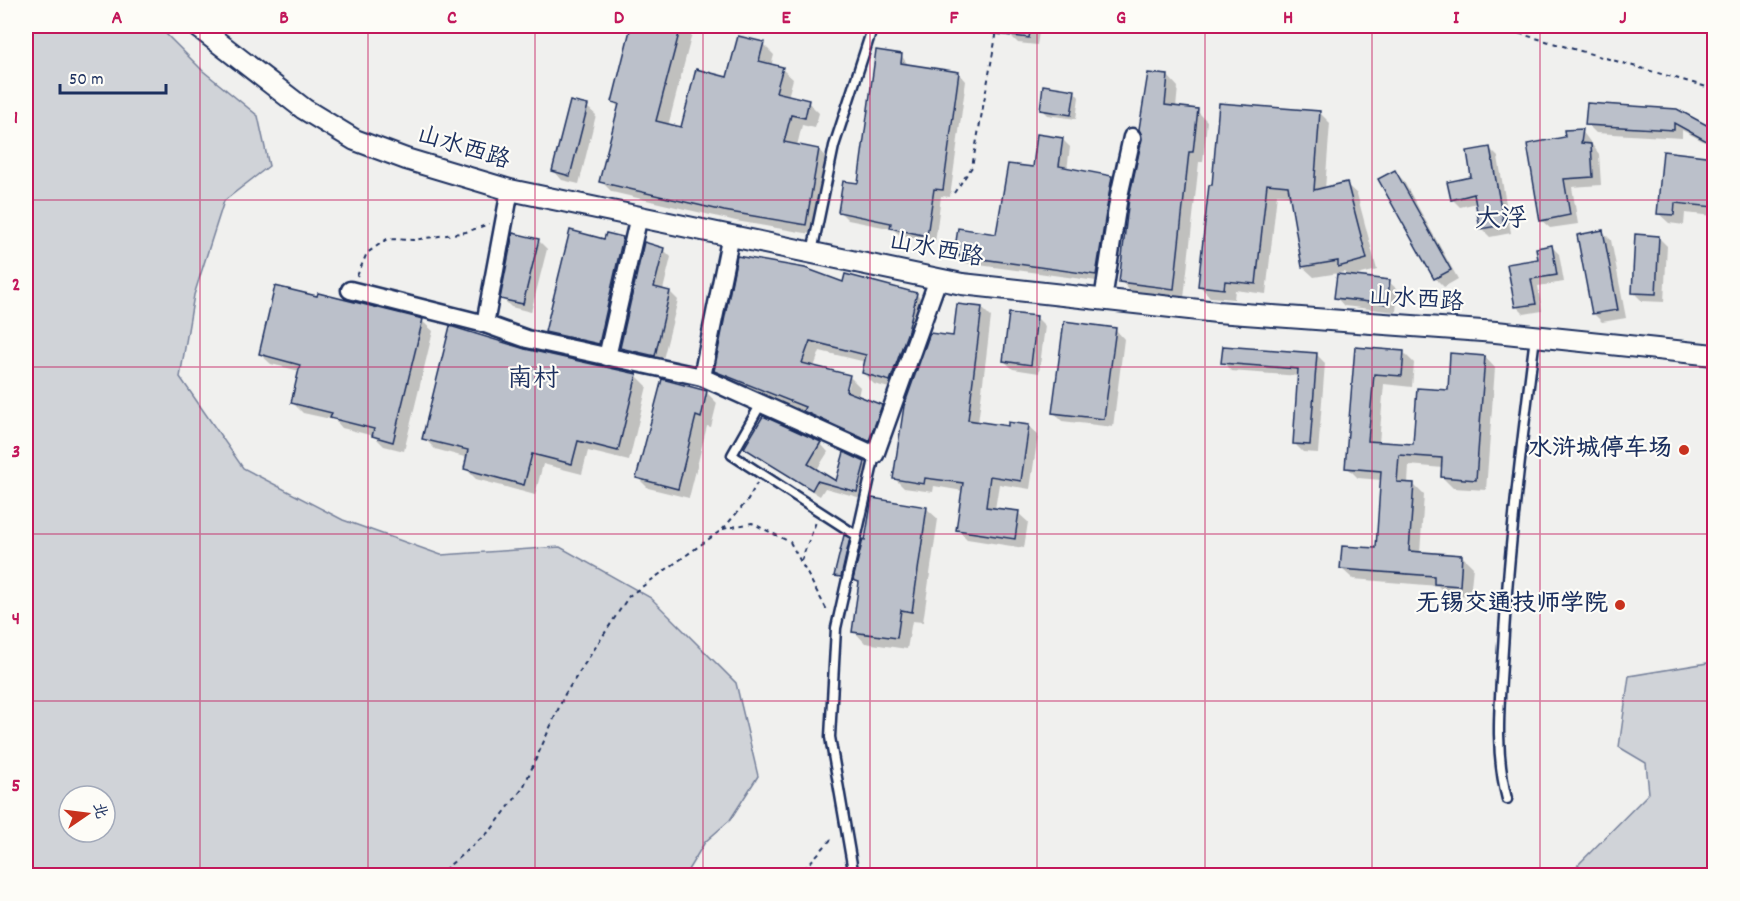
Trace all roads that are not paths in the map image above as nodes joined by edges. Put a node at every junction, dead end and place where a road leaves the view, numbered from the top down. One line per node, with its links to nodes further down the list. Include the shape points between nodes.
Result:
1 (196, 26): 4 (street, 山水西路, via 304,109 355,140)
2 (873, 26): 7 (lane, via 834,146)
3 (1132, 137): 10 (street)
4 (510, 190): 5 (street, 山水西路); 11 (street)
5 (639, 216): 6 (street, 山水西路); 14 (street)
6 (731, 235): 7 (street, 山水西路); 15 (street)
7 (812, 252): 8 (street, 山水西路)
8 (938, 279): 10 (street, 山水西路); 17 (street)
9 (350, 290): 11 (street)
10 (1103, 300): 12 (street, 山水西路)
11 (485, 324): 14 (street, via 527,339)
12 (1535, 336): 13 (street, 山水西路); 19 (lane, via 1507,578 1499,718 1501,775)
13 (1714, 355)
14 (608, 357): 15 (street)
15 (702, 377): 16 (street)
16 (762, 402): 17 (street); 18 (lane, via 732,455)
17 (875, 455): 18 (lane)
18 (856, 535): 20 (lane, via 836,627 830,737)
19 (1507, 799)
20 (854, 876)

